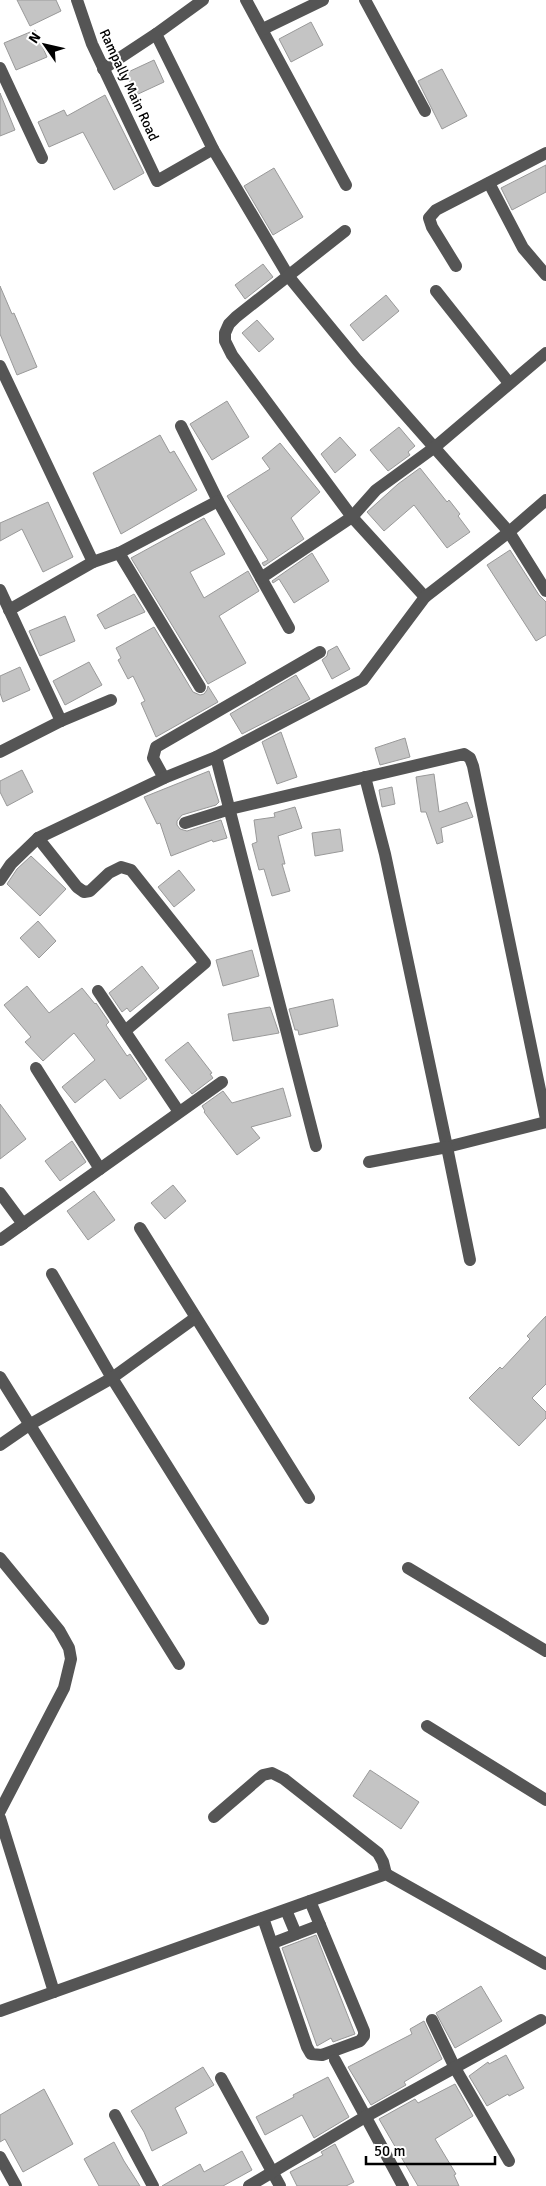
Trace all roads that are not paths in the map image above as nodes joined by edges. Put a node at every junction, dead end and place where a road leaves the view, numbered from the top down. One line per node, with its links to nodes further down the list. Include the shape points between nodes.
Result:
1 (77, 0): 9 (street, Rampally Main Road)
2 (203, 0): 7 (street)
3 (246, 0): 6 (street)
4 (323, 0): 6 (street)
5 (365, 0): 10 (street)
6 (263, 30): 15 (street)
7 (156, 34): 9 (street); 11 (street)
8 (0, 68): 13 (street)
9 (103, 68): 11 (street, Rampally Main Road, via 156,181)
10 (425, 110)
11 (213, 149): 19 (street)
12 (544, 157): 14 (street)
13 (42, 158)
14 (489, 183): 17 (street, via 436,210 429,218); 18 (street, via 523,248)
15 (346, 185)
16 (345, 231): 19 (street)
17 (456, 266)
18 (546, 276)
19 (289, 277): 25 (street); 28 (street, via 232,321 225,332 225,341 245,373)
20 (436, 291): 23 (street)
21 (546, 352): 23 (street)
22 (0, 366): 31 (street)
23 (508, 384): 25 (street)
24 (181, 426): 27 (street)
25 (435, 447): 28 (street, via 376,490); 29 (street)
26 (546, 500): 29 (street)
27 (218, 501): 30 (street); 32 (street)
28 (352, 517): 32 (street); 35 (street)
29 (509, 532): 34 (street); 35 (street)
30 (119, 553): 31 (street); 39 (street)
31 (93, 562): 36 (street)
32 (261, 578): 37 (street)
33 (0, 590): 36 (street)
34 (546, 591)
35 (424, 597): 43 (street, via 363,680)
36 (10, 610): 41 (street)
37 (289, 628)
38 (320, 652): 45 (street, via 156,747 153,758)
39 (200, 688)
40 (111, 700): 41 (street)
41 (61, 721): 42 (street)
42 (0, 752)
43 (216, 757): 45 (street); 46 (street)
44 (365, 777): 46 (street); 55 (street, via 464,754 470,758); 57 (street, via 385,854)
45 (164, 778): 48 (street)
46 (230, 809): 47 (street); 56 (street)
47 (185, 823)
48 (38, 838): 49 (street, via 11,864); 51 (street, via 84,892 90,891 120,867 131,870 204,963)
49 (0, 880)
50 (98, 991): 51 (street)
51 (125, 1031): 54 (street)
52 (36, 1068): 59 (street)
53 (222, 1082): 54 (street)
54 (180, 1112): 59 (street)
55 (546, 1121): 57 (street)
56 (316, 1146)
57 (447, 1147): 58 (street); 64 (street)
58 (369, 1162)
59 (100, 1169): 61 (street)
60 (0, 1193): 61 (street)
61 (23, 1224): 63 (street)
62 (140, 1228): 66 (street)
63 (0, 1240)
64 (470, 1260)
65 (52, 1274): 68 (street)
66 (195, 1318): 68 (street); 71 (street)
67 (0, 1377): 69 (street)
68 (112, 1378): 69 (street); 74 (street)
69 (30, 1424): 70 (street); 76 (street)
70 (0, 1444)
71 (309, 1498)
72 (0, 1558): 79 (street, via 59,1630 71,1659 64,1688)
73 (408, 1568): 75 (street)
74 (263, 1620)
75 (546, 1651)
76 (180, 1664)
77 (427, 1726): 78 (street)
78 (546, 1800)
79 (0, 1811)
80 (214, 1817): 82 (street, via 262,1775 272,1773 378,1853)
81 (0, 1818): 90 (street)
82 (386, 1874): 83 (street); 89 (street)
83 (310, 1901): 84 (street); 86 (street)
84 (286, 1910): 85 (street); 87 (street)
85 (264, 1918): 88 (street); 90 (street)
86 (320, 1925): 87 (street); 88 (street, via 364,2031 360,2041 322,2055 311,2054)
87 (296, 1934): 88 (street)
88 (273, 1943)
89 (546, 1964)
90 (54, 1992): 91 (street)
91 (0, 2011)
92 (432, 2020): 95 (street)
93 (541, 2020): 95 (street)
94 (335, 2060): 98 (street)
95 (455, 2068): 98 (street); 100 (street)
96 (221, 2078): 101 (street)
97 (115, 2115): 103 (street)
98 (365, 2117): 101 (street); 106 (street)
99 (0, 2157): 102 (street)
100 (509, 2162)
101 (273, 2171): 104 (street); 105 (street)
102 (16, 2186)
103 (153, 2186)
104 (249, 2186)
105 (280, 2186)
106 (403, 2186)

